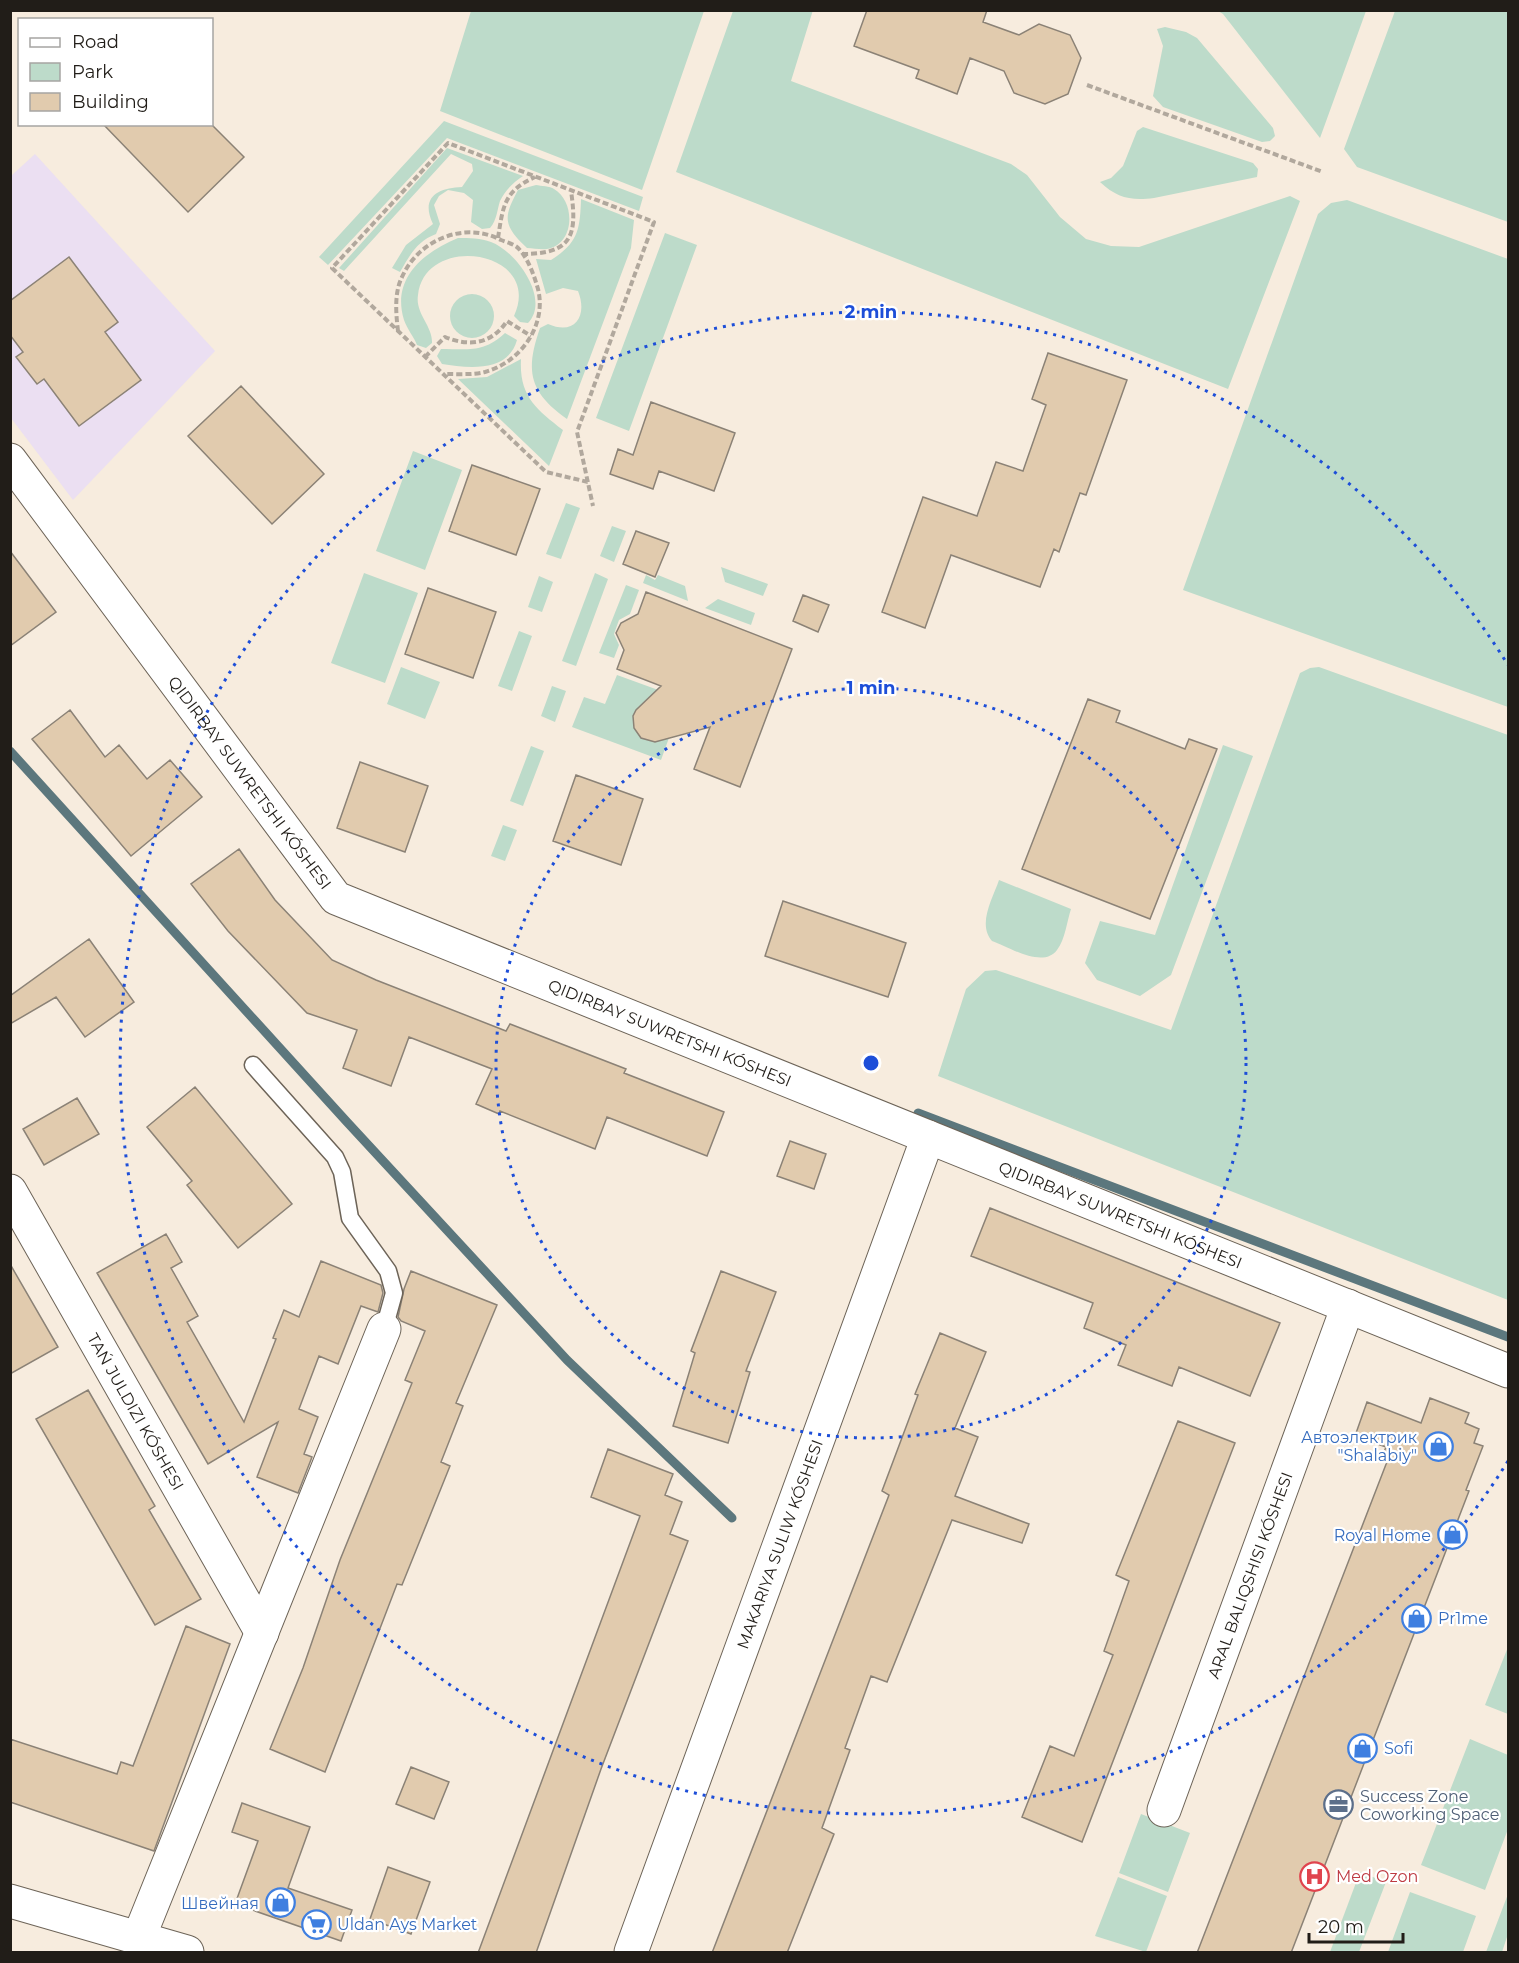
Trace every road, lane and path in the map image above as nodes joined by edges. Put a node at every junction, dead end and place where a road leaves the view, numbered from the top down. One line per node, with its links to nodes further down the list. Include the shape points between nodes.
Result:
1 (1087, 85): 2 (path)
2 (1323, 172)
3 (536, 176): 4 (path); 5 (path, via 517,185 507,198); 7 (path, via 448,143 332,268)
4 (571, 190): 6 (path, via 575,216 570,236 559,249 547,254); 12 (path, via 654,222 577,432)
5 (498, 238): 6 (path); 7 (path, via 466,231 444,236 424,248 401,278 397,295)
6 (522, 254): 8 (path, via 534,273 541,302)
7 (398, 331): 9 (path)
8 (531, 336): 9 (path, via 507,321 489,339 474,343 445,337); 10 (path, via 524,348 485,372)
9 (425, 357): 10 (path)
10 (443, 374): 12 (path, via 546,472)
11 (10, 460): 15 (street, via 336,898)
12 (588, 482): 13 (path)
13 (592, 506)
14 (253, 1065): 18 (lane, via 335,1157 342,1172 350,1218 388,1271 393,1293)
15 (928, 1137): 17 (street); 25 (street)
16 (10, 1191): 20 (street)
17 (1348, 1306): 19 (street); 21 (street)
18 (384, 1329): 20 (street)
19 (1509, 1371)
20 (262, 1633): 23 (street)
21 (1164, 1810)
22 (10, 1901): 23 (street)
23 (139, 1937): 24 (street)
24 (187, 1953)
25 (630, 1953)

